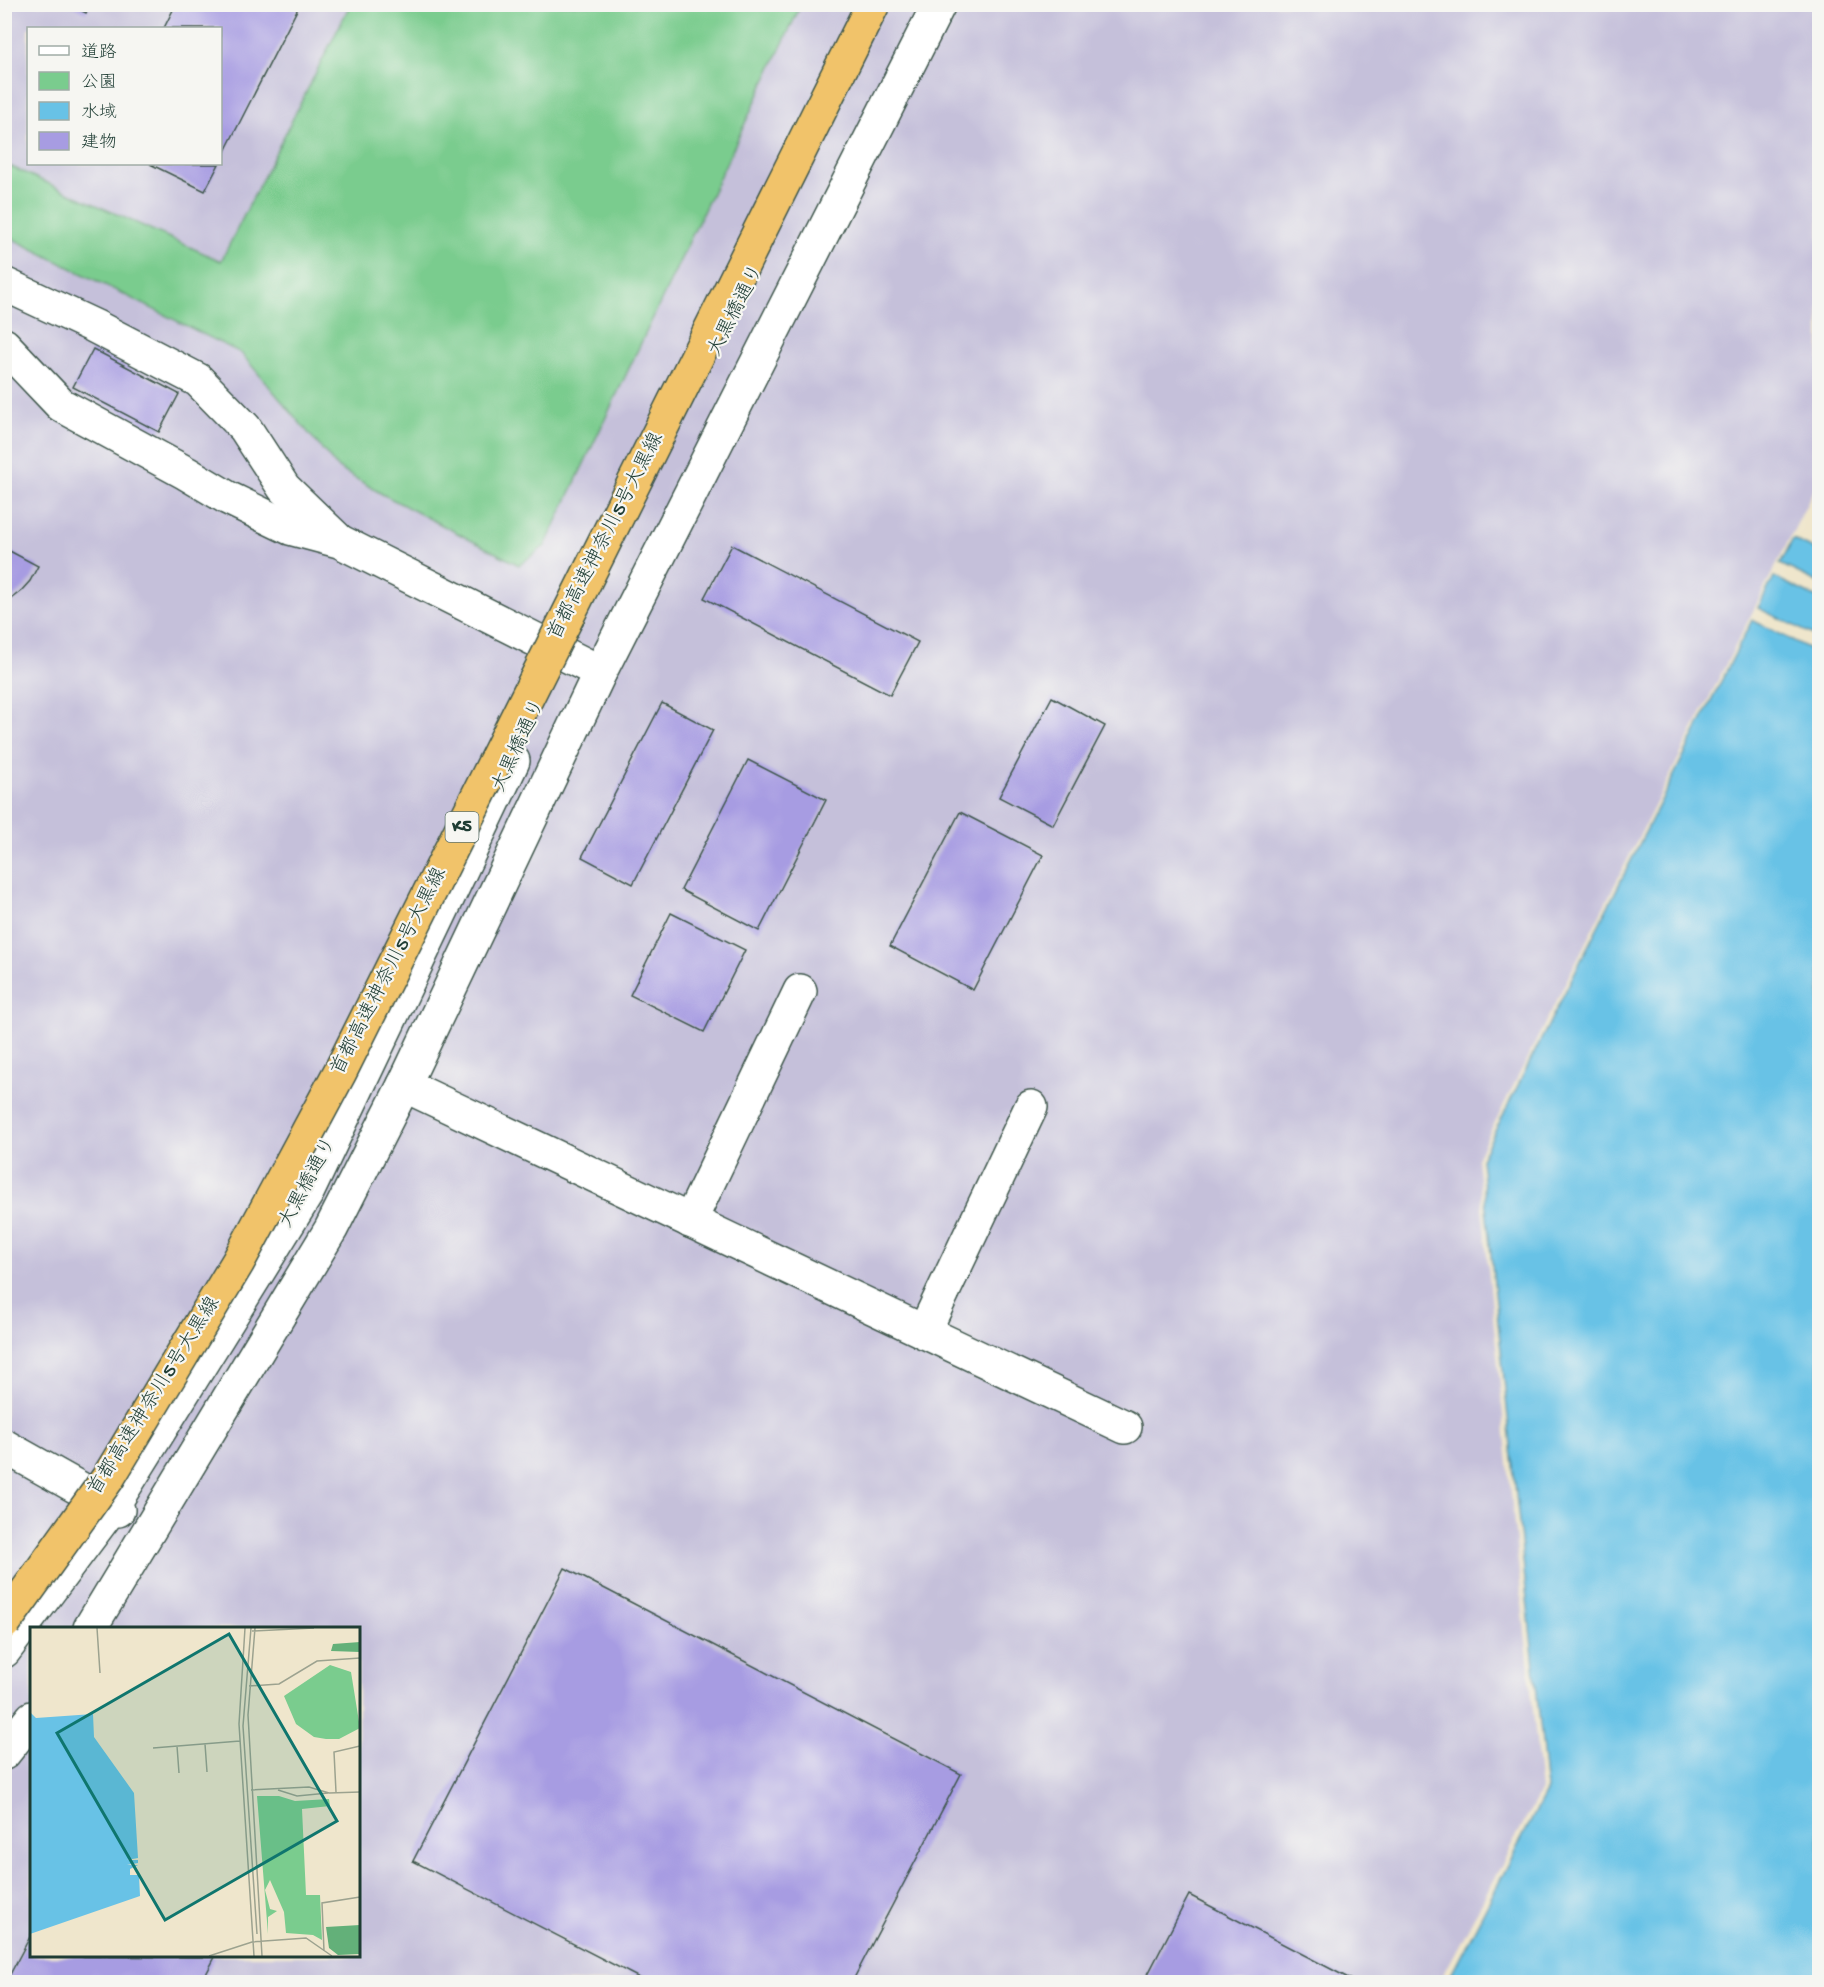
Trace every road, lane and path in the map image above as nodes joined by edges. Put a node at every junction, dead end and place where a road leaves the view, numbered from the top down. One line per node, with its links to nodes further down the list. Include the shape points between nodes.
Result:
1 (855, 4): 19 (highway, 首都高速神奈川5号大黒線 / K5, via 329,1053 222,1253 91,1468)
2 (873, 4): 20 (highway, 首都高速神奈川5号大黒線 / K5, bridge, via 340,1072 238,1262 114,1468)
3 (890, 4): 8 (street, 大黒橋通り)
4 (939, 4): 9 (street, 大黒橋通り)
5 (4, 284): 7 (street, via 198,380 245,428 284,488)
6 (4, 345): 7 (street, via 61,405 228,498 290,528)
7 (339, 541): 8 (street)
8 (564, 654): 9 (street); 17 (street, 大黒橋通り, via 307,1193)
9 (600, 672): 11 (street, 大黒橋通り)
10 (800, 991): 13 (street)
11 (404, 1085): 13 (street); 18 (street, 大黒橋通り, via 332,1229)
12 (1031, 1107): 14 (street)
13 (690, 1221): 14 (street)
14 (924, 1332): 15 (street)
15 (1125, 1427)
16 (4, 1446): 17 (street)
17 (112, 1507): 18 (street); 22 (street, 大黒橋通り)
18 (150, 1529): 21 (street, 大黒橋通り)
19 (4, 1589)
20 (4, 1623)
21 (91, 1627)
22 (4, 1651)
23 (30, 1720): 24 (street)
24 (4, 1753)

